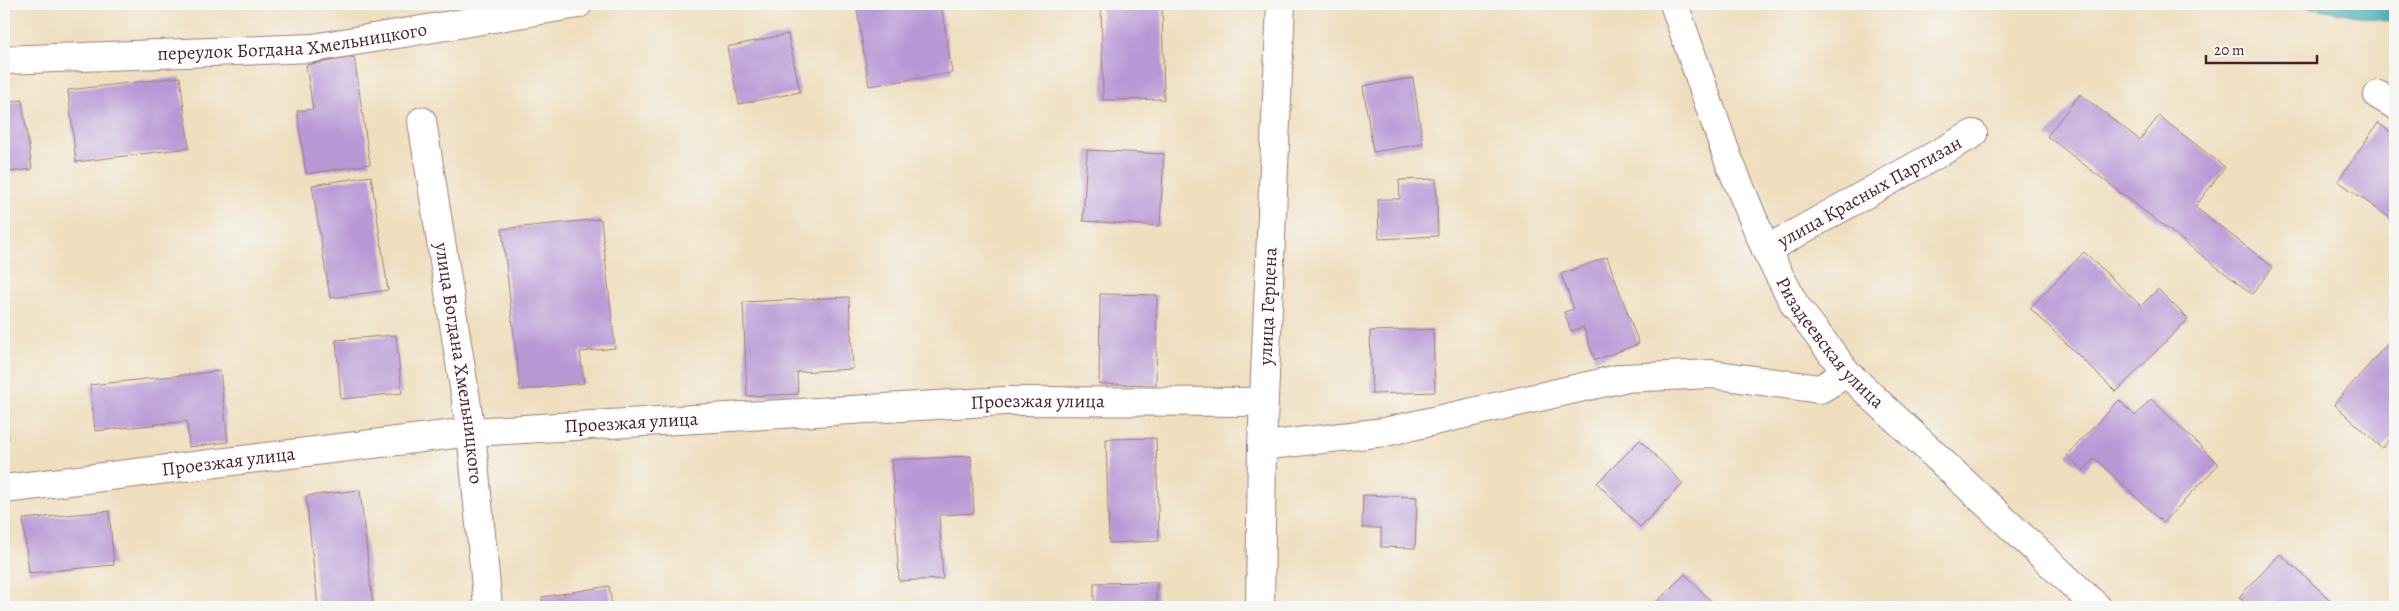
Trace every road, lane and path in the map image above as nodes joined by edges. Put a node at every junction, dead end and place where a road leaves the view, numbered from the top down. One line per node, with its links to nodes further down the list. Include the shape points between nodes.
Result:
1 (578, 4): 4 (street, переулок Богдана Хмельницкого, via 314,48)
2 (1281, 4): 9 (street, улица Герцена)
3 (1674, 4): 7 (street, Ризадеевская улица, via 1727,156)
4 (4, 60)
5 (422, 121): 10 (street, улица Богдана Хмельницкого)
6 (1972, 134): 7 (street, улица Красных Партизан)
7 (1766, 250): 8 (street, Ризадеевская улица, via 1795,305)
8 (1847, 373): 11 (street, via 1820,388 1711,374 1623,378 1385,432); 15 (street, Ризадеевская улица)
9 (1264, 402): 10 (street, Проезжая улица, via 1005,402); 11 (street, улица Герцена)
10 (470, 432): 12 (street, Проезжая улица); 13 (street, улица Богдана Хмельницкого)
11 (1262, 446): 14 (street, улица Герцена)
12 (4, 489)
13 (488, 607)
14 (1260, 607)
15 (2097, 607)

